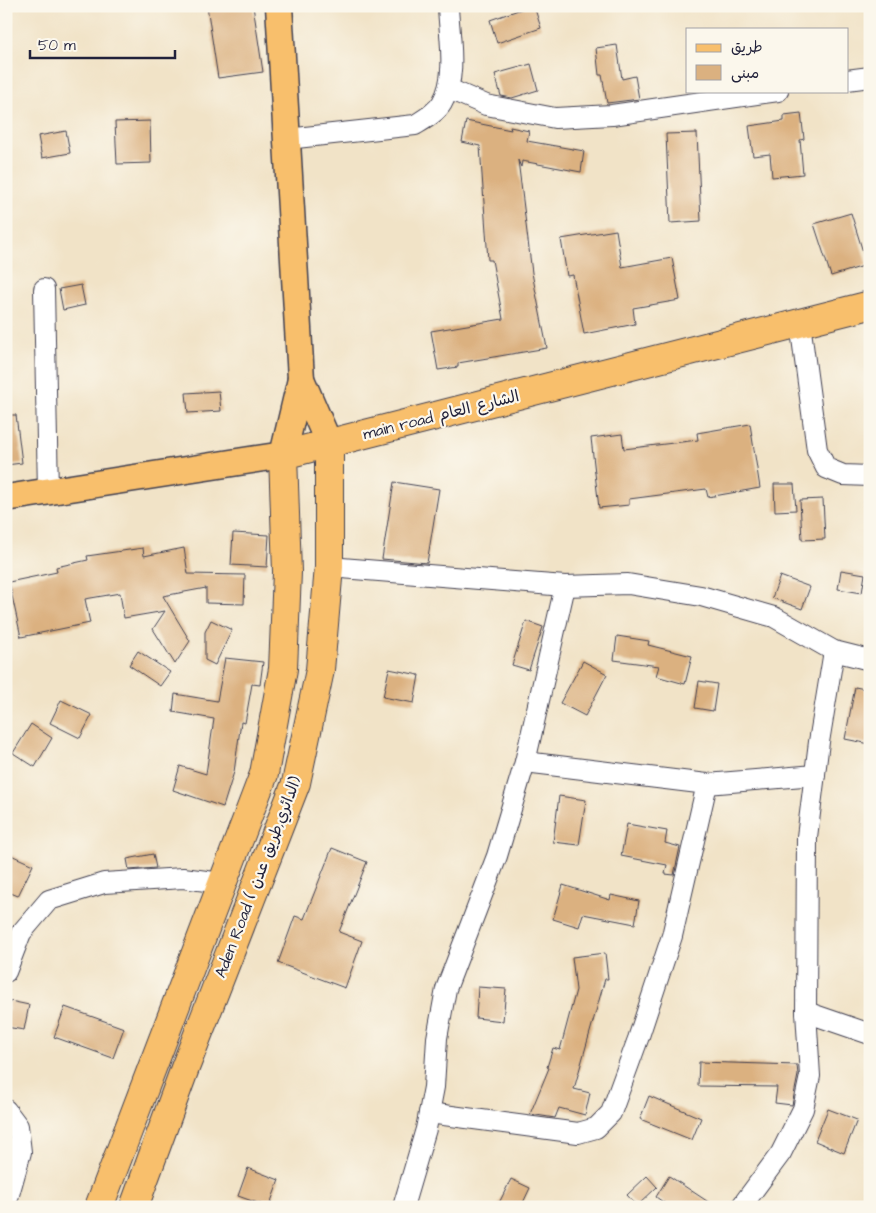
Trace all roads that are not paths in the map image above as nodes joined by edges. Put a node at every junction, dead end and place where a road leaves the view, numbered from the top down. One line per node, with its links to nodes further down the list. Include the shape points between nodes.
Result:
1 (278, 6): 7 (main road)
2 (448, 6): 5 (street)
3 (870, 77): 4 (street)
4 (848, 80)
5 (449, 89): 6 (street, via 486,105 555,118 612,115); 7 (street, via 442,104 415,125)
6 (771, 92)
7 (286, 139): 11 (main road)
8 (44, 289): 15 (street)
9 (870, 305): 10 (highway, main road الشارع العام)
10 (800, 323): 12 (highway, main road الشارع العام); 14 (street, via 817,450 826,468 843,475)
11 (301, 379): 12 (main road); 13 (main road)
12 (329, 444): 13 (highway, main road الشارع العام); 17 (highway, Aden Road ( الدائري,طريق عدن))
13 (283, 455): 15 (main road, main road الشارع العام); 22 (highway, Aden Road ( الدائري,طريق عدن), via 287,572 283,669)
14 (870, 476)
15 (48, 492): 16 (main road, main road الشارع العام)
16 (6, 498)
17 (329, 567): 18 (street); 24 (highway, Aden Road ( الدائري,طريق عدن), via 320,670)
18 (565, 586): 19 (street, via 628,584 701,596 774,617); 21 (street)
19 (834, 651): 20 (street); 23 (street)
20 (870, 660)
21 (525, 762): 25 (street); 33 (street, via 497,856 446,988)
22 (264, 774): 24 (highway); 26 (highway, Aden Road ( الدائري,طريق عدن))
23 (815, 775): 25 (street); 28 (street, via 807,837)
24 (296, 783): 31 (highway, Aden Road ( الدائري,طريق عدن))
25 (707, 784): 33 (street, via 672,936 610,1113 596,1128 578,1133)
26 (222, 882): 27 (street, via 182,878 104,883 49,900 21,933); 30 (highway, Aden Road ( الدائري,طريق عدن))
27 (6, 972)
28 (806, 1012): 29 (street); 38 (street, via 810,1076 803,1109 781,1153)
29 (870, 1034)
30 (155, 1060): 31 (highway); 35 (highway, Aden Road ( الدائري,طريق عدن))
31 (185, 1068): 36 (highway, Aden Road ( الدائري,طريق عدن))
32 (6, 1110): 34 (street, via 18,1126 21,1152)
33 (429, 1114): 37 (street)
34 (6, 1205)
35 (98, 1207)
36 (134, 1207)
37 (403, 1207)
38 (741, 1207)

